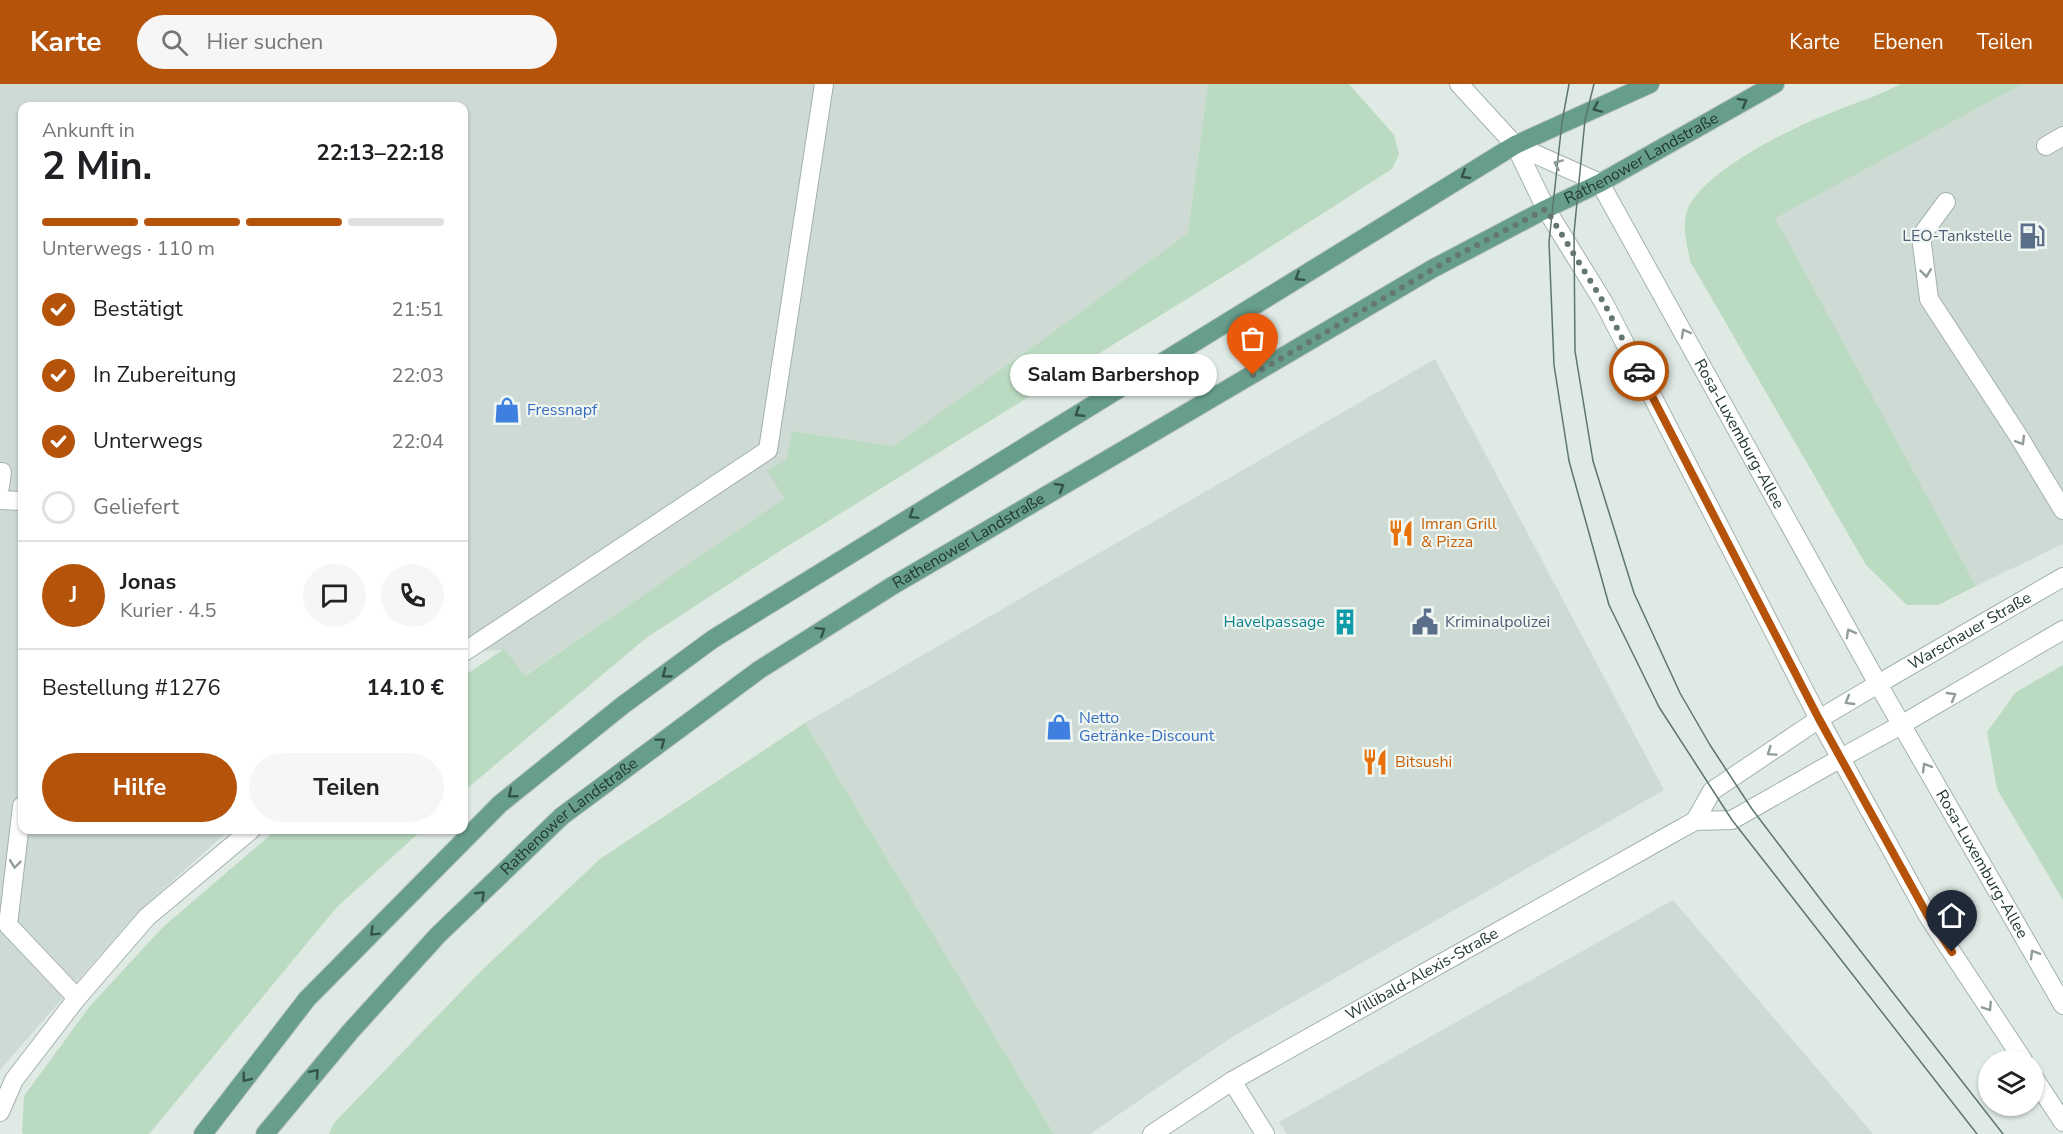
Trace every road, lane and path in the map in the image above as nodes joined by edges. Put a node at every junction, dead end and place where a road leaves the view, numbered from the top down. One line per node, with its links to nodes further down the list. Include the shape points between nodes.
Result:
1 (824, 84): 16 (street, via 768,450)
2 (1459, 84): 6 (street)
3 (1650, 84): 6 (main road, one-way to 6)
4 (1775, 84): 8 (main road, Rathenower Landstraße, one-way to 4)
5 (2063, 136): 7 (street)
6 (1515, 145): 8 (street, one-way to 6); 10 (street); 31 (main road, one-way to 31, via 713,639 623,705 500,804 308,999)
7 (2046, 146)
8 (1600, 183): 10 (main road, Rathenower Landstraße); 17 (street, Rosa-Luxemburg-Allee, one-way to 8)
9 (1946, 202): 13 (street, one-way to 13, via 1921,236 1929,299)
10 (1546, 209): 18 (street, via 1604,303); 32 (main road, Rathenower Landstraße, one-way to 10, via 438,935 562,816 759,670 902,580 1452,258)
11 (0, 500): 12 (street)
12 (18, 501)
13 (2063, 510)
14 (2063, 577): 17 (street, Warschauer Straße)
15 (2063, 630): 19 (street, one-way to 15)
16 (468, 647)
17 (1878, 684): 18 (street, one-way to 18); 19 (street, Rosa-Luxemburg-Allee)
18 (1819, 719): 20 (street); 21 (street, one-way to 21, via 1712,791)
19 (1901, 725): 20 (street); 25 (street, Rosa-Luxemburg-Allee, one-way to 19)
20 (1841, 758): 21 (street, Willibald-Alexis-Straße, via 1732,820); 26 (street, one-way to 26, via 1928,916)
21 (1695, 821): 27 (street, Willibald-Alexis-Straße)
22 (19, 834): 24 (street, one-way to 24, via 8,925)
23 (246, 834): 24 (street, via 147,917)
24 (77, 998): 29 (street, via 14,1080)
25 (2063, 1005)
26 (2016, 1050)
27 (1232, 1081): 33 (street, Willibald-Alexis-Straße); 34 (street)
28 (2044, 1093): 30 (street)
29 (0, 1112)
30 (2063, 1122)
31 (203, 1134)
32 (265, 1134)
33 (1152, 1134)
34 (1265, 1134)

